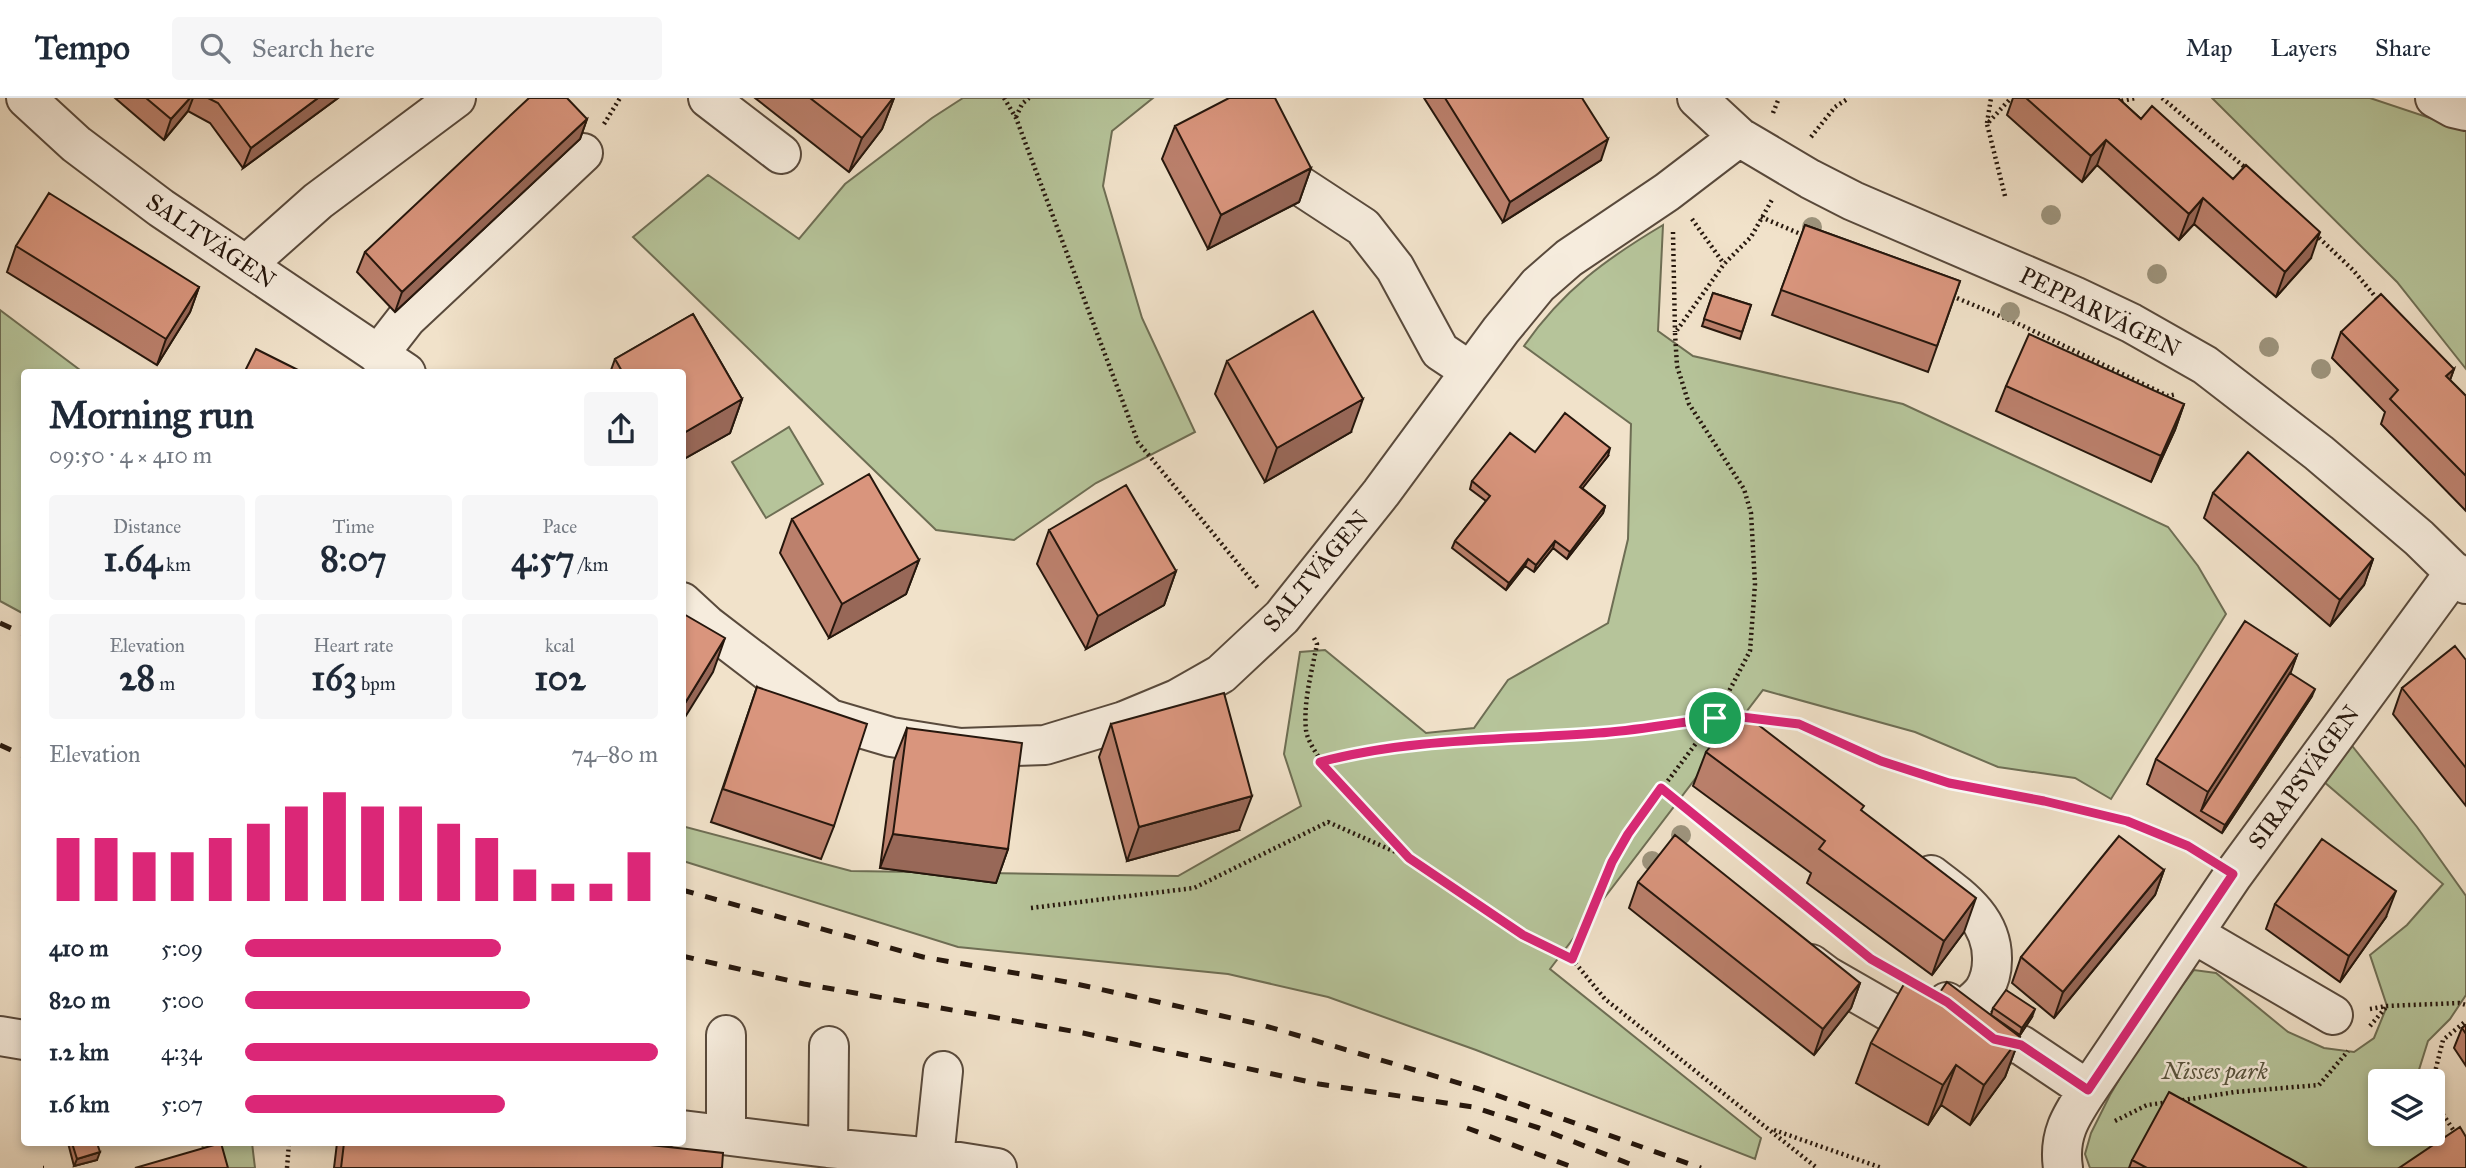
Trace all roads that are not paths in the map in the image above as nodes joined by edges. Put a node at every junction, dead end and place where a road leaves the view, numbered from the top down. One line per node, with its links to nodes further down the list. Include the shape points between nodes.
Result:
1 (26, 98): 11 (street, SALTVÄGEN, via 76,144)
2 (456, 98): 11 (street, via 318,201)
3 (708, 98): 9 (street)
4 (1697, 98): 7 (street, PEPPARVÄGEN)
5 (2435, 98): 6 (street)
6 (2466, 111)
7 (1740, 137): 13 (street, SALTVÄGEN, via 1569,258 1538,285); 14 (street, PEPPARVÄGEN, via 1853,201 2131,323 2205,365 2319,453)
8 (583, 153): 12 (street, via 406,319)
9 (781, 155)
10 (1302, 187): 13 (street, via 1363,227 1395,268 1440,351)
11 (246, 265): 12 (street, SALTVÄGEN)
12 (392, 364)
13 (1470, 372): 15 (street, SALTVÄGEN, via 1282,617 1221,674 1124,721 1045,745 960,748 891,737 830,719)
14 (2461, 578): 17 (street, SIRAPSVÄGEN, via 2233,874)
15 (686, 606)
16 (1905, 855): 19 (street, via 1968,903 1988,934 1992,975 1982,993)
17 (2194, 934): 20 (street); 26 (street, SIRAPSVÄGEN)
18 (1782, 942): 19 (street, via 1826,976 1920,1030 1947,1002)
19 (1959, 1013): 26 (street, via 1994,1039 2021,1045)
20 (2349, 1032)
21 (726, 1035): 28 (street)
22 (0, 1036): 23 (street)
23 (21, 1040)
24 (829, 1046): 29 (street)
25 (943, 1071): 30 (street)
26 (2088, 1090): 33 (street, SIRAPSVÄGEN, via 2066,1125)
27 (686, 1130): 28 (street)
28 (726, 1135): 29 (street)
29 (828, 1148): 31 (street)
30 (934, 1158): 31 (street); 32 (street)
31 (873, 1160)
32 (997, 1168)
33 (2063, 1168)

